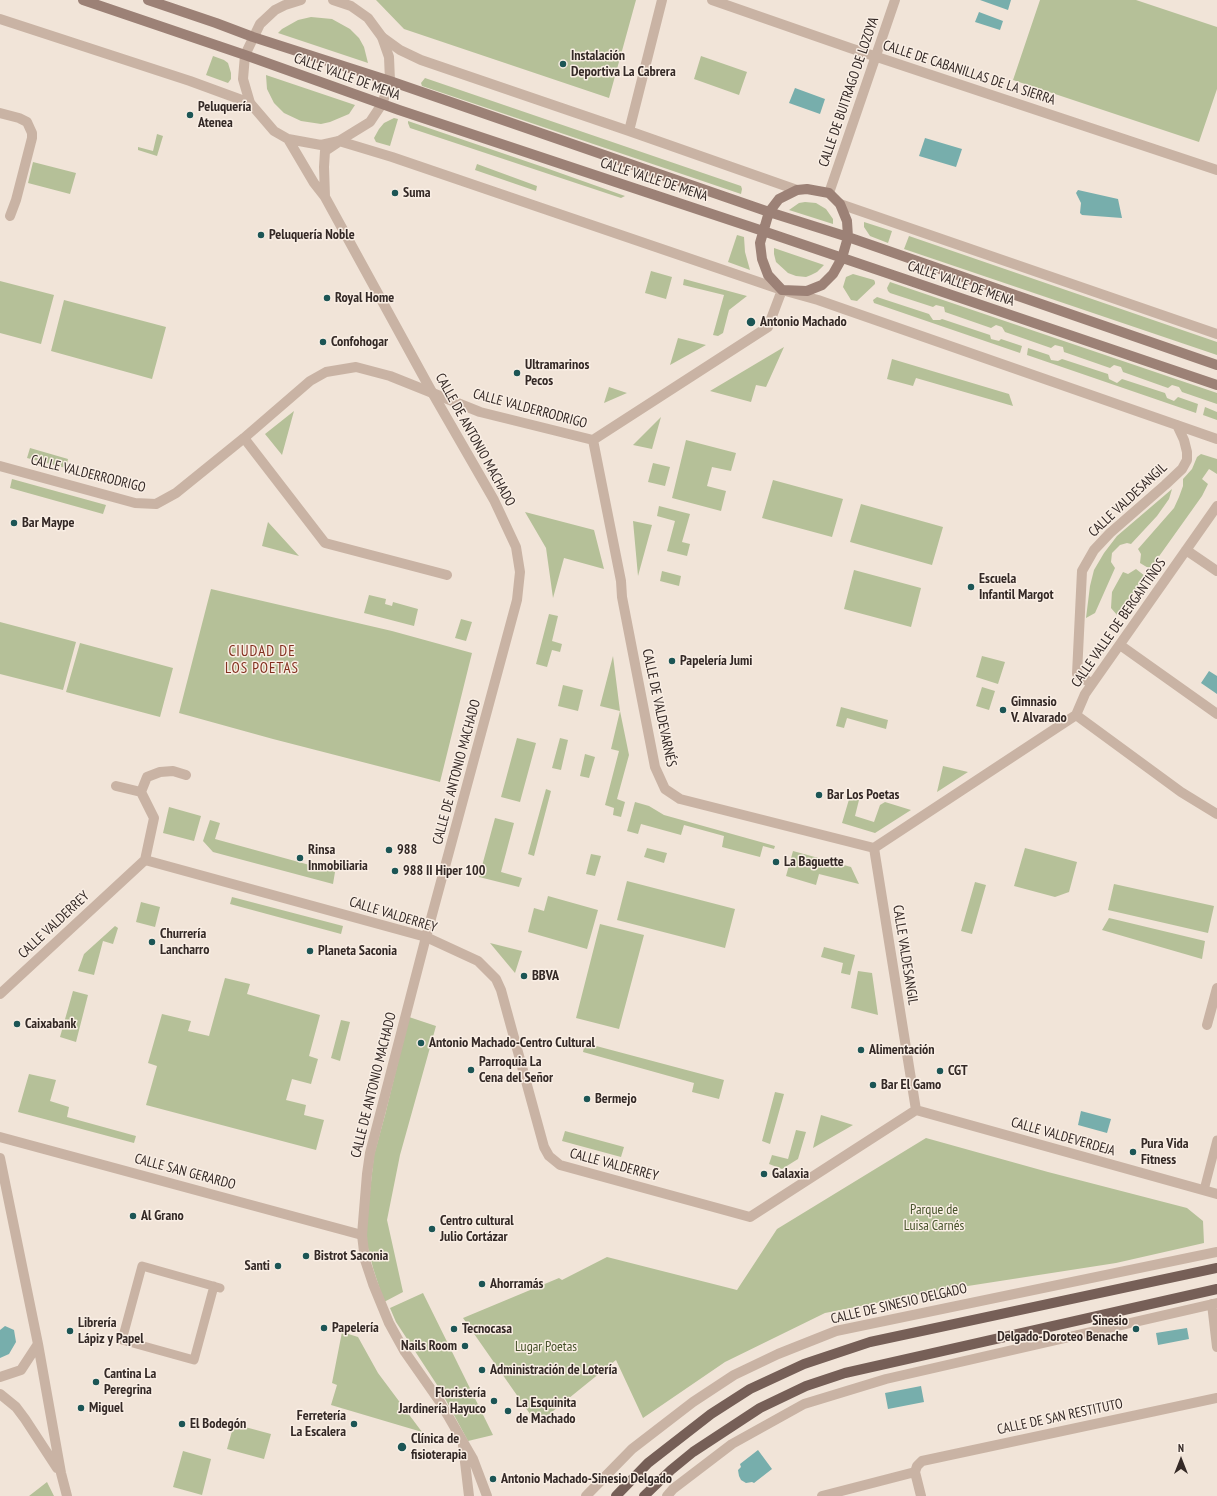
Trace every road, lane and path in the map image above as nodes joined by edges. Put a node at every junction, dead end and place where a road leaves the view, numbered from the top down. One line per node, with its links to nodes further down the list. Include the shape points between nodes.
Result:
1 (83, 0): 12 (main road, CALLE VALLE DE MENA)
2 (148, 0): 10 (main road, CALLE VALLE DE MENA)
3 (301, 0): 8 (street)
4 (335, 0): 11 (street, via 351,6 368,18)
5 (662, 0): 18 (street)
6 (712, 0): 13 (street, CALLE DE CABANILLAS DE LA SIERRA)
7 (895, 0): 13 (street, CALLE DE BUITRAGO DE LOZOYA)
8 (286, 2): 10 (street, via 260,24)
9 (0, 19): 15 (street)
10 (253, 37): 12 (street); 14 (main road, CALLE VALLE DE MENA)
11 (382, 37): 14 (street, via 389,57); 18 (street, via 400,50 421,60)
12 (245, 55): 15 (street, via 243,79); 16 (main road, CALLE VALLE DE MENA)
13 (876, 57): 21 (street, CALLE DE CABANILLAS DE LA SIERRA); 23 (street, CALLE DE BUITRAGO DE LOZOYA)
14 (390, 81): 16 (street); 26 (main road, CALLE VALLE DE MENA)
15 (250, 103): 19 (street, via 274,131)
16 (382, 104): 20 (street, via 370,122); 28 (main road, CALLE VALLE DE MENA)
17 (0, 113): 27 (street, via 27,122 32,133)
18 (629, 130): 22 (street)
19 (288, 139): 20 (street, via 321,145); 24 (street, CALLE DE ANTONIO MACHADO)
20 (340, 141): 24 (street, CALLE DE ANTONIO MACHADO, via 326,151); 31 (street)
21 (1217, 170)
22 (797, 190): 23 (main road); 26 (main road, via 778,199)
23 (829, 193): 25 (main road)
24 (325, 197): 35 (street, CALLE DE ANTONIO MACHADO)
25 (840, 204): 29 (main road, via 847,221); 32 (street)
26 (769, 212): 28 (main road); 29 (main road, CALLE VALLE DE MENA)
27 (10, 216)
28 (763, 231): 30 (main road, CALLE VALLE DE MENA); 31 (main road, via 760,243 762,259 768,275)
29 (848, 237): 30 (main road); 33 (main road, CALLE VALLE DE MENA)
30 (842, 258): 31 (main road, via 833,274 822,284 807,291); 34 (main road, CALLE VALLE DE MENA)
31 (782, 290): 36 (street, via 818,300); 39 (street, CALLE VALDERRODRIGO, via 768,327)
32 (1217, 334)
33 (1217, 365)
34 (1217, 385)
35 (433, 394): 37 (street, CALLE VALDERRODRIGO, via 390,376 356,367 326,372 310,381); 39 (street, CALLE VALDERRODRIGO, via 480,412); 55 (street, CALLE DE ANTONIO MACHADO, via 494,500 516,547 520,572 517,600)
36 (1176, 425): 38 (street); 46 (street, CALLE VALDESANGIL, via 1187,452 1187,460 1182,469 1110,533 1094,550 1082,570 1077,674)
37 (244, 438): 40 (street, CALLE VALDERRODRIGO, via 176,493 156,504 135,503); 44 (street, via 325,543)
38 (1217, 439)
39 (593, 440): 53 (street, CALLE DE VALDEVARNÉS, via 655,767 665,789 680,799)
40 (0, 466)
41 (1217, 506): 42 (street, CALLE VALLE DE BERGANTIÑOS)
42 (1186, 550): 43 (street); 45 (street, CALLE VALLE DE BERGANTIÑOS)
43 (1217, 571)
44 (447, 575)
45 (1120, 645): 46 (street, CALLE VALLE DE BERGANTIÑOS); 47 (street)
46 (1092, 684): 48 (street, CALLE VALLE DE BERGANTIÑOS)
47 (1217, 714)
48 (1076, 715): 52 (street, via 1181,792); 53 (street)
49 (186, 775): 51 (street, via 173,771 160,772 147,777)
50 (116, 786): 51 (street)
51 (141, 792): 54 (street, via 154,818)
52 (1217, 814)
53 (874, 848): 59 (street, CALLE VALDESANGIL)
54 (145, 860): 55 (street, CALLE VALDERREY); 57 (street, CALLE VALDERREY)
55 (426, 937): 59 (street, CALLE VALDERREY, via 478,961 496,979 505,1003 543,1143 548,1156 560,1165 750,1218); 65 (street, CALLE DE ANTONIO MACHADO, via 370,1153)
56 (1217, 988): 58 (street)
57 (0, 994)
58 (1207, 1025)
59 (916, 1110): 63 (street, CALLE VALDEVERDEJA)
60 (0, 1137): 65 (street, CALLE SAN GERARDO)
61 (1217, 1140): 63 (street)
62 (0, 1158): 71 (street)
63 (1204, 1190): 64 (street, CALLE VALDEVERDEJA)
64 (1217, 1194)
65 (362, 1234): 76 (street, CALLE DE ANTONIO MACHADO, via 365,1260 387,1318 405,1352 440,1402)
66 (1217, 1252): 82 (street, CALLE DE SINESIO DELGADO, via 836,1331 778,1354 734,1376 693,1402 632,1449)
67 (1217, 1268): 83 (main road, via 870,1342 804,1364 750,1389 711,1414 648,1463)
68 (217, 1287): 68 (street, via 194,1360 122,1340 142,1266)
69 (1217, 1289): 84 (main road, via 845,1373 806,1386 760,1408 700,1447)
70 (1215, 1303): 72 (street); 85 (street, via 886,1379 804,1404 732,1444)
71 (38, 1344): 73 (street, via 21,1370); 78 (street)
72 (1217, 1347)
73 (0, 1377)
74 (0, 1394): 78 (street, via 16,1407)
75 (1217, 1398): 77 (street, CALLE DE SAN RESTITUTO, via 922,1461)
76 (463, 1442): 80 (street, CALLE DE ANTONIO MACHADO); 81 (street, CALLE DE ANTONIO MACHADO, via 473,1459)
77 (915, 1472): 86 (street, CALLE DE SAN RESTITUTO); 87 (street)
78 (60, 1473): 79 (street)
79 (67, 1496)
80 (469, 1496)
81 (487, 1496)
82 (586, 1496)
83 (616, 1496)
84 (644, 1496)
85 (666, 1496)
86 (822, 1496)
87 (921, 1496)

